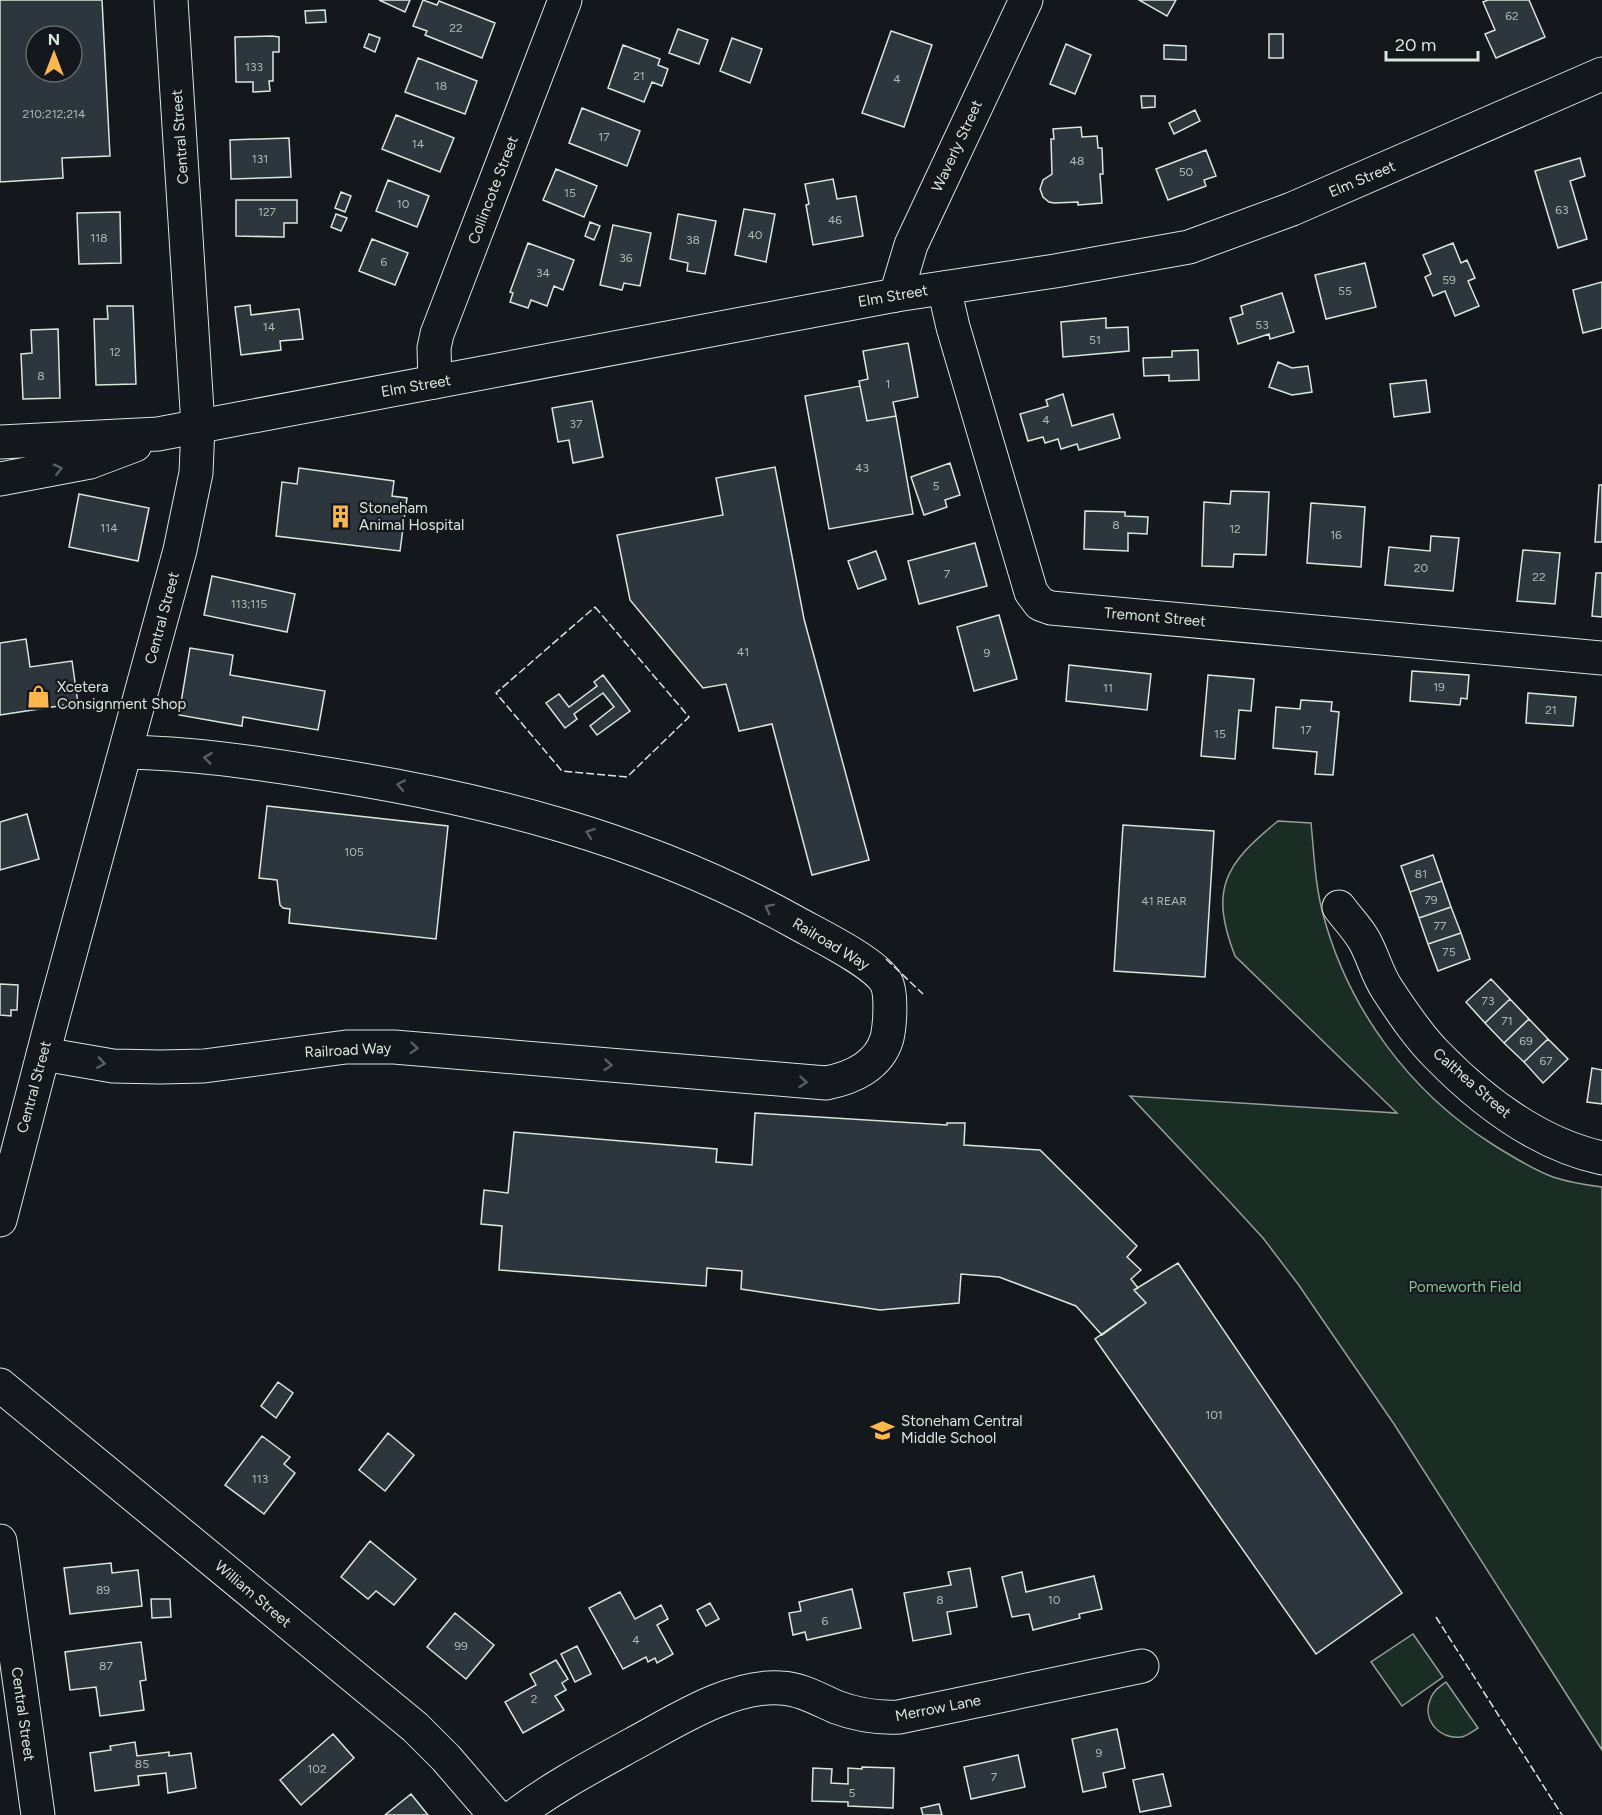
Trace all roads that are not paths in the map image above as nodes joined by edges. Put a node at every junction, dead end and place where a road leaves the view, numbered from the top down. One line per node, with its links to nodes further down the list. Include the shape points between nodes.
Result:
1 (171, 0): 8 (street, Central Street)
2 (565, 0): 7 (street, Collincote Street, via 437,334)
3 (1026, 0): 6 (street, Waverly Street, via 911,245)
4 (1602, 74): 5 (street, Elm Street, via 1302,204 1189,247)
5 (944, 288): 6 (street, Elm Street); 12 (street, Tremont Street, via 1031,592 1040,604)
6 (896, 295): 7 (street, Elm Street)
7 (435, 382): 8 (street, Elm Street)
8 (198, 426): 9 (street, Elm Street); 13 (street, Central Street, via 196,473 188,518)
9 (158, 434): 10 (street, Elm Street); 11 (street, Elm Street, one-way to 9, via 90,462)
10 (0, 442)
11 (0, 479)
12 (1602, 658)
13 (126, 752): 15 (street, Central Street); 15 (street, Railroad Way, one-way to 13, via 113,1065 160,1067 204,1066 346,1047 394,1047 826,1083 849,1077 867,1066 881,1052 888,1032 887,984 873,969 774,911 650,855 571,826 452,795 170,753)
14 (1339, 907): 16 (street, Calthea Street, via 1364,940 1386,988 1436,1055 1504,1113 1541,1135)
15 (43, 1054): 17 (street, Central Street)
16 (1602, 1158)
17 (0, 1220)
18 (0, 1385): 22 (street, William Street, via 415,1727)
19 (0, 1541): 21 (street, Central Street)
20 (1142, 1666): 23 (street, Merrow Lane, via 899,1717 862,1715 792,1689 749,1691 681,1718 546,1793)
21 (38, 1815)
22 (495, 1815)
23 (516, 1815)

